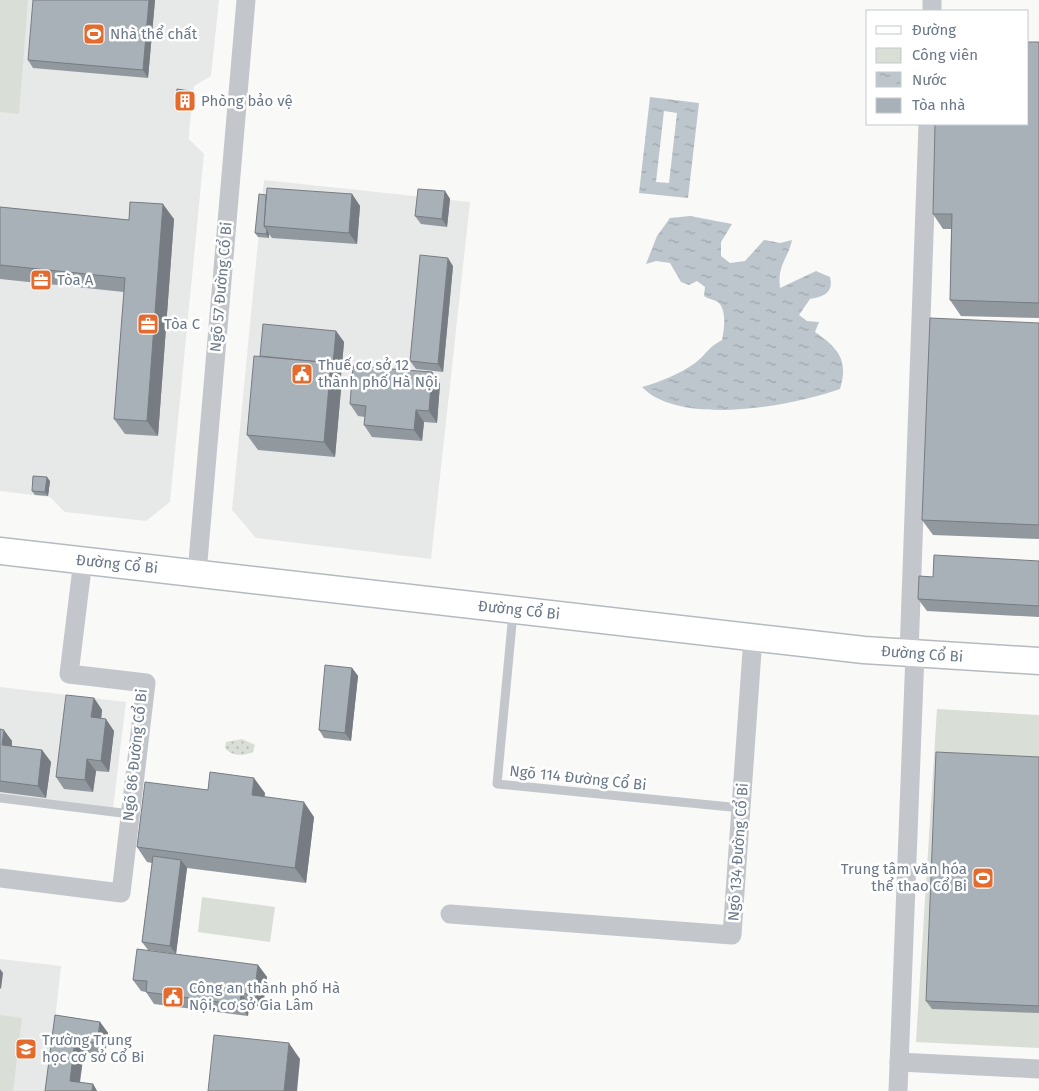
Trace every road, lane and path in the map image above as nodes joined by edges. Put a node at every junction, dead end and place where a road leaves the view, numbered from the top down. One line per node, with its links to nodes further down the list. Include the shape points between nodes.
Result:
1 (246, 0): 5 (street, Ngõ 57 Đường Cổ Bi)
2 (928, 125): 8 (street)
3 (0, 551): 4 (main road, Đường Cổ Bi)
4 (83, 560): 5 (main road, Đường Cổ Bi); 12 (street, Ngõ 86 Đường Cổ Bi, via 69,674 146,683)
5 (197, 573): 6 (main road, Đường Cổ Bi)
6 (513, 609): 7 (main road, Đường Cổ Bi); 11 (lane, Ngõ 114 Đường Cổ Bi, via 497,784)
7 (753, 637): 8 (main road, Đường Cổ Bi); 11 (street, Ngõ 134 Đường Cổ Bi)
8 (912, 654): 9 (main road, Đường Cổ Bi); 15 (street)
9 (1039, 661)
10 (0, 798): 12 (lane)
11 (741, 808): 14 (street, Ngõ 134 Đường Cổ Bi, via 732,935)
12 (130, 814): 13 (street, Ngõ 86 Đường Cổ Bi, via 121,893)
13 (0, 878)
14 (450, 914)
15 (899, 1062): 16 (street); 17 (street)
16 (1039, 1069)
17 (898, 1091)

